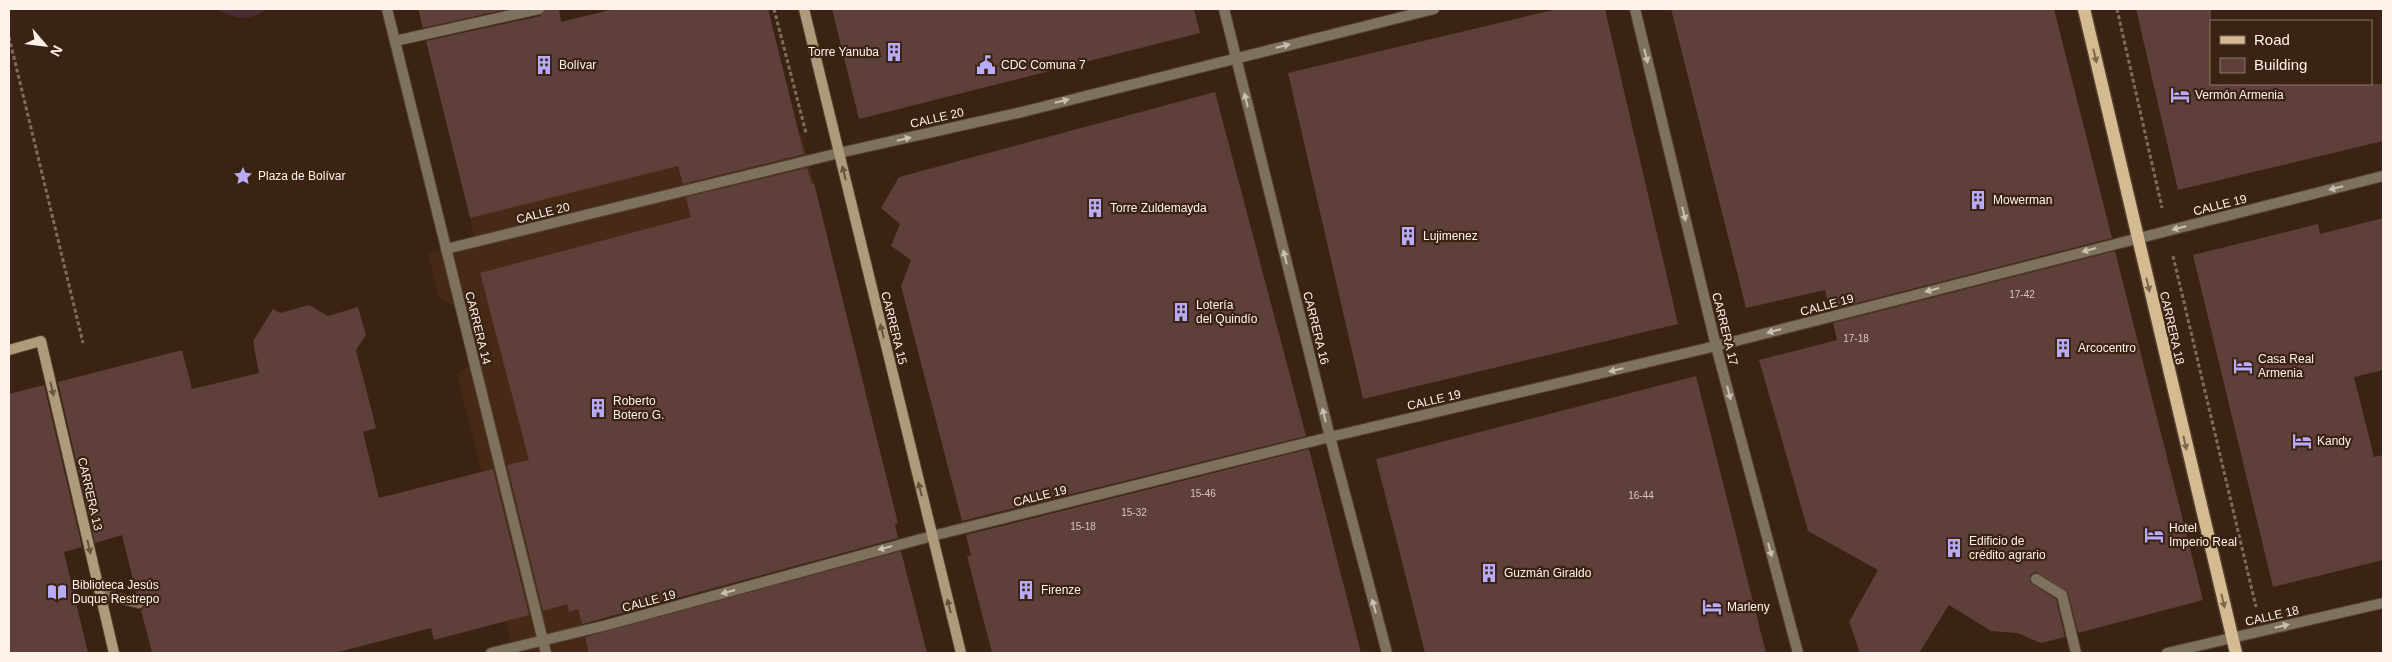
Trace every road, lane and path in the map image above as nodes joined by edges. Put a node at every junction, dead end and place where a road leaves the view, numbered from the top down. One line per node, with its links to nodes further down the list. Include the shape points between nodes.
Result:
1 (387, 9): 10 (street, CARRERA 14)
2 (539, 9): 10 (street)
3 (804, 9): 12 (street, CARRERA 15)
4 (1224, 9): 11 (street, CARRERA 16)
5 (1434, 9): 11 (street, CALLE 20, one-way to 5)
6 (1635, 9): 18 (street, CARRERA 17, one-way to 18)
7 (2084, 9): 15 (main road, CARRERA 18, one-way to 15)
8 (2117, 9): 14 (path)
9 (9, 37): 17 (path)
10 (395, 41): 16 (street, CARRERA 14)
11 (1236, 57): 12 (street, CALLE 20, one-way to 11, via 1022,112); 20 (street, CARRERA 16, one-way to 11)
12 (839, 153): 16 (street, CALLE 20); 21 (street, CARRERA 15, one-way to 12)
13 (2383, 176): 14 (street, CALLE 19, one-way to 14)
14 (2167, 231): 15 (street, CALLE 19); 26 (path)
15 (2136, 238): 18 (street, CALLE 19, one-way to 18); 27 (main road, CARRERA 18, one-way to 27)
16 (446, 249): 28 (street, CARRERA 14)
17 (83, 343)
18 (1716, 346): 20 (street, CALLE 19, one-way to 20); 34 (street, CARRERA 17, one-way to 34)
19 (9, 350): 23 (street, CARRERA 13, one-way to 23, via 41,341)
20 (1330, 437): 21 (street, CALLE 19); 33 (street, CARRERA 16, one-way to 20)
21 (932, 536): 28 (street, CALLE 19, one-way to 28); 32 (street, CARRERA 15, one-way to 21)
22 (2036, 579): 35 (street, via 2062,595)
23 (100, 594): 24 (street); 29 (street, CARRERA 13)
24 (139, 603)
25 (2383, 603): 26 (street, CALLE 18, one-way to 25)
26 (2262, 631): 27 (street, CALLE 18)
27 (2232, 638): 36 (street, CALLE 18); 37 (main road, CARRERA 18)
28 (543, 640): 30 (street, CALLE 19); 31 (street, CARRERA 14)
29 (114, 653)
30 (491, 653)
31 (546, 653)
32 (961, 653)
33 (1387, 653)
34 (1798, 653)
35 (2076, 653)
36 (2166, 653)
37 (2236, 653)

